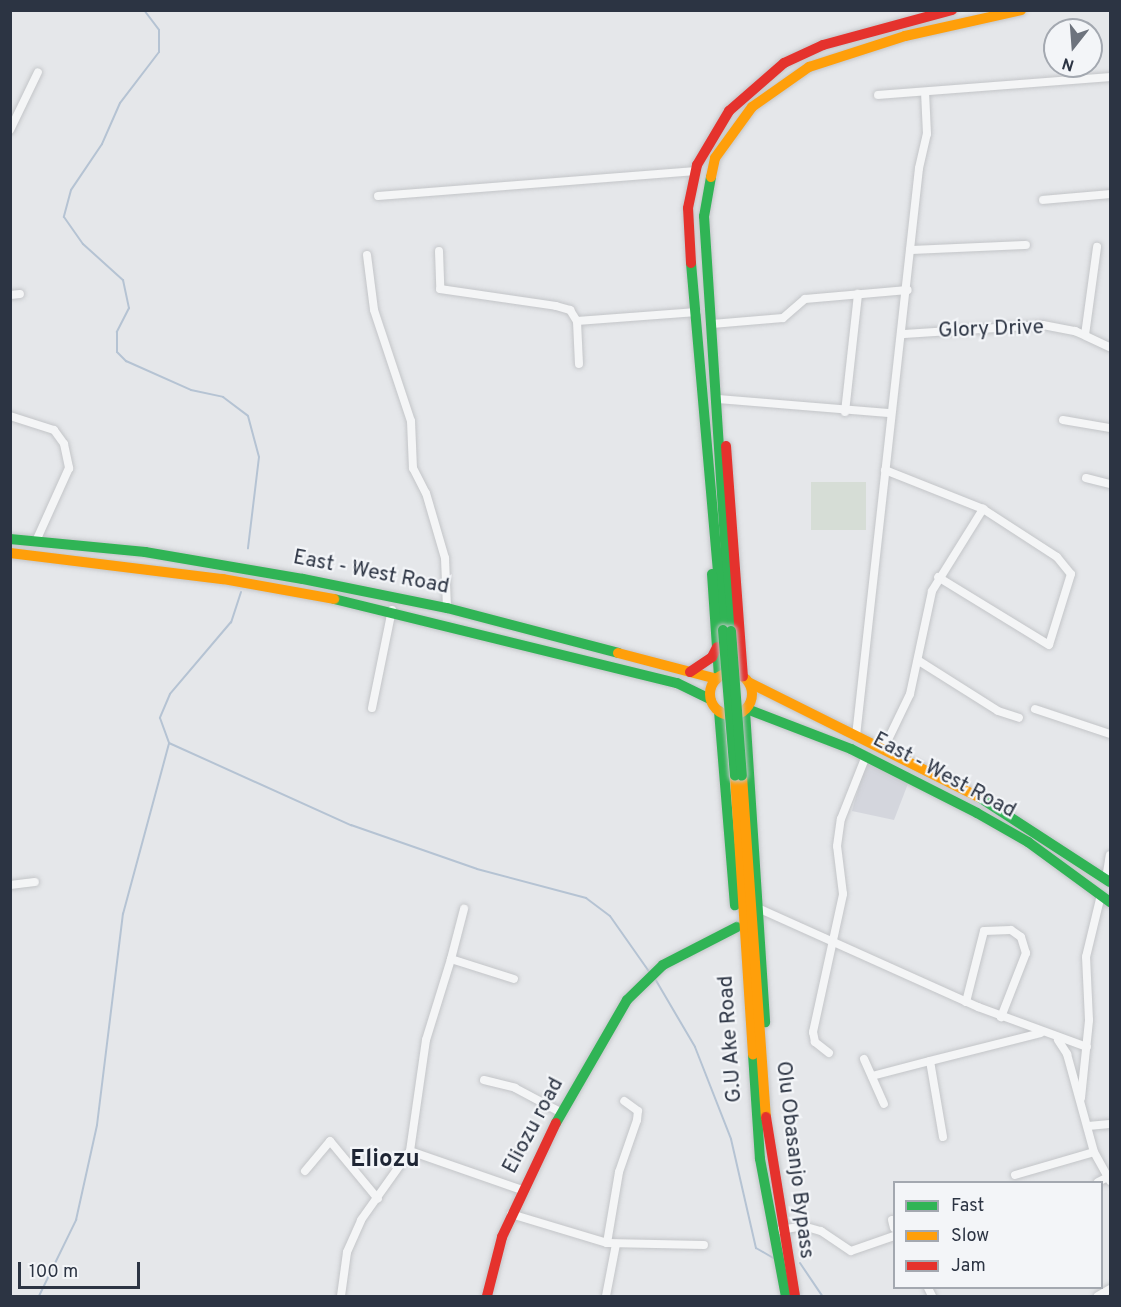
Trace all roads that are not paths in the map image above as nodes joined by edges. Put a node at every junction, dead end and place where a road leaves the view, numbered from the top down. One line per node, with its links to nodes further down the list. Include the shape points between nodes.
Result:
1 (952, 10): 8 (main road, via 844,39 784,63 729,111)
2 (1021, 10): 23 (main road, via 824,60 789,78 752,107 724,141 705,196)
3 (38, 72): 7 (street)
4 (1110, 77): 5 (street)
5 (925, 92): 6 (street); 14 (street, via 927,134)
6 (878, 95)
7 (10, 130)
8 (696, 171): 10 (street); 21 (main road, via 688,208)
9 (1110, 195): 11 (street)
10 (378, 196)
11 (1043, 200)
12 (1026, 245): 14 (street)
13 (1097, 247): 25 (street)
14 (910, 250): 17 (street)
15 (439, 251): 22 (street, via 440,289 556,306 570,310)
16 (367, 255): 44 (street, via 375,310 411,421 412,468 426,494 445,558)
17 (908, 290): 19 (street); 24 (street)
18 (20, 294): 20 (street)
19 (858, 294): 23 (street, via 805,299 783,318); 31 (street)
20 (10, 295)
21 (697, 312): 22 (street); 28 (main road)
22 (577, 321): 27 (street)
23 (712, 324): 29 (main road)
24 (904, 334): 25 (street, Glory Drive, via 1043,325); 32 (street)
25 (1085, 335): 26 (street, Glory Drive)
26 (1110, 347)
27 (579, 364)
28 (703, 382): 46 (main road); 47 (main road, via 703,453)
29 (715, 383): 30 (main road); 46 (main road)
30 (719, 399): 31 (street); 51 (main road, via 728,461)
31 (845, 412): 32 (street)
32 (890, 413): 36 (street)
33 (10, 416): 41 (street, via 54,430 64,444 69,468)
34 (1063, 420): 35 (street)
35 (1110, 428)
36 (885, 470): 39 (street); 59 (street)
37 (1086, 478): 38 (street)
38 (1110, 484)
39 (983, 509): 43 (street); 43 (street, via 1068,566 1071,574 1052,643 1031,638)
40 (10, 539): 41 (main road, East - West Road)
41 (36, 541): 44 (main road, East - West Road, via 156,554)
42 (10, 553): 45 (main road, East - West Road, via 223,579)
43 (938, 577): 48 (street)
44 (447, 608): 49 (main road, East - West Road)
45 (392, 610): 52 (main road, East - West Road, via 677,683); 53 (street)
46 (727, 631): 81 (main road, Olu Obasanjo Bypass, bridge)
47 (717, 646): 49 (main road); 50 (main road)
48 (919, 661): 57 (street, via 998,711); 60 (street)
49 (690, 672): 50 (main road, East - West Road)
50 (718, 677): 51 (main road); 52 (main road)
51 (746, 679): 55 (main road, via 753,696); 59 (main road, East - West Road)
52 (710, 699): 56 (main road)
53 (372, 708)
54 (1035, 709): 58 (street)
55 (746, 710): 56 (main road, via 735,715); 61 (main road, East - West Road); 68 (main road)
56 (719, 711): 69 (main road)
57 (1019, 718)
58 (1110, 734)
59 (856, 735): 60 (main road, East - West Road)
60 (884, 748): 63 (main road, East - West Road, via 1017,818)
61 (866, 756): 66 (main road, East - West Road, via 1028,842); 70 (street, via 841,819 837,846 843,894)
62 (1110, 855): 63 (street)
63 (1108, 881)
64 (35, 882): 65 (street)
65 (10, 885)
66 (1106, 899): 77 (street, via 1086,957)
67 (464, 909): 71 (street)
68 (760, 909): 70 (street); 81 (main road, via 765,1006)
69 (737, 927): 81 (main road); 87 (main road, Eliozu road, via 663,965 639,985)
70 (836, 942): 73 (street); 78 (street, via 813,1032 815,1042)
71 (451, 958): 72 (street); 91 (street, via 426,1040)
72 (514, 979)
73 (966, 1002): 74 (street); 74 (street, via 984,931 1011,930 1021,937 1026,953)
74 (1001, 1017): 75 (street)
75 (1041, 1033): 76 (street); 80 (street)
76 (1058, 1040): 77 (street); 84 (street, via 1067,1054)
77 (1088, 1047): 84 (street)
78 (829, 1053)
79 (864, 1059): 82 (street)
80 (930, 1061): 82 (street); 90 (street)
81 (757, 1066): 99 (main road, Olu Obasanjo Bypass); 107 (main road, G.U Ake Road, via 764,1186)
82 (872, 1076): 86 (street)
83 (484, 1080): 87 (street, via 515,1088)
84 (1081, 1098): 89 (street)
85 (624, 1101): 101 (street, via 638,1111 620,1172)
86 (884, 1104)
87 (562, 1113): 96 (main road, Eliozu road)
88 (1110, 1124): 89 (street)
89 (1088, 1126): 92 (street)
90 (943, 1137)
91 (410, 1150): 96 (street); 97 (street)
92 (1094, 1152): 94 (street); 95 (street)
93 (305, 1171): 97 (street, via 330,1141)
94 (1015, 1175)
95 (1109, 1179)
96 (522, 1190): 98 (main road, Eliozu road)
97 (378, 1199): 104 (street, via 361,1220 347,1252)
98 (511, 1214): 101 (street); 105 (main road, Eliozu road)
99 (781, 1230): 100 (street, via 803,1226 821,1231 851,1251); 108 (main road, Olu Obasanjo Bypass)
100 (893, 1236)
101 (611, 1244): 102 (street); 106 (street)
102 (704, 1245)
103 (1110, 1289): 109 (street)
104 (341, 1296)
105 (487, 1296)
106 (606, 1296)
107 (786, 1296)
108 (795, 1296)
109 (1098, 1296)

